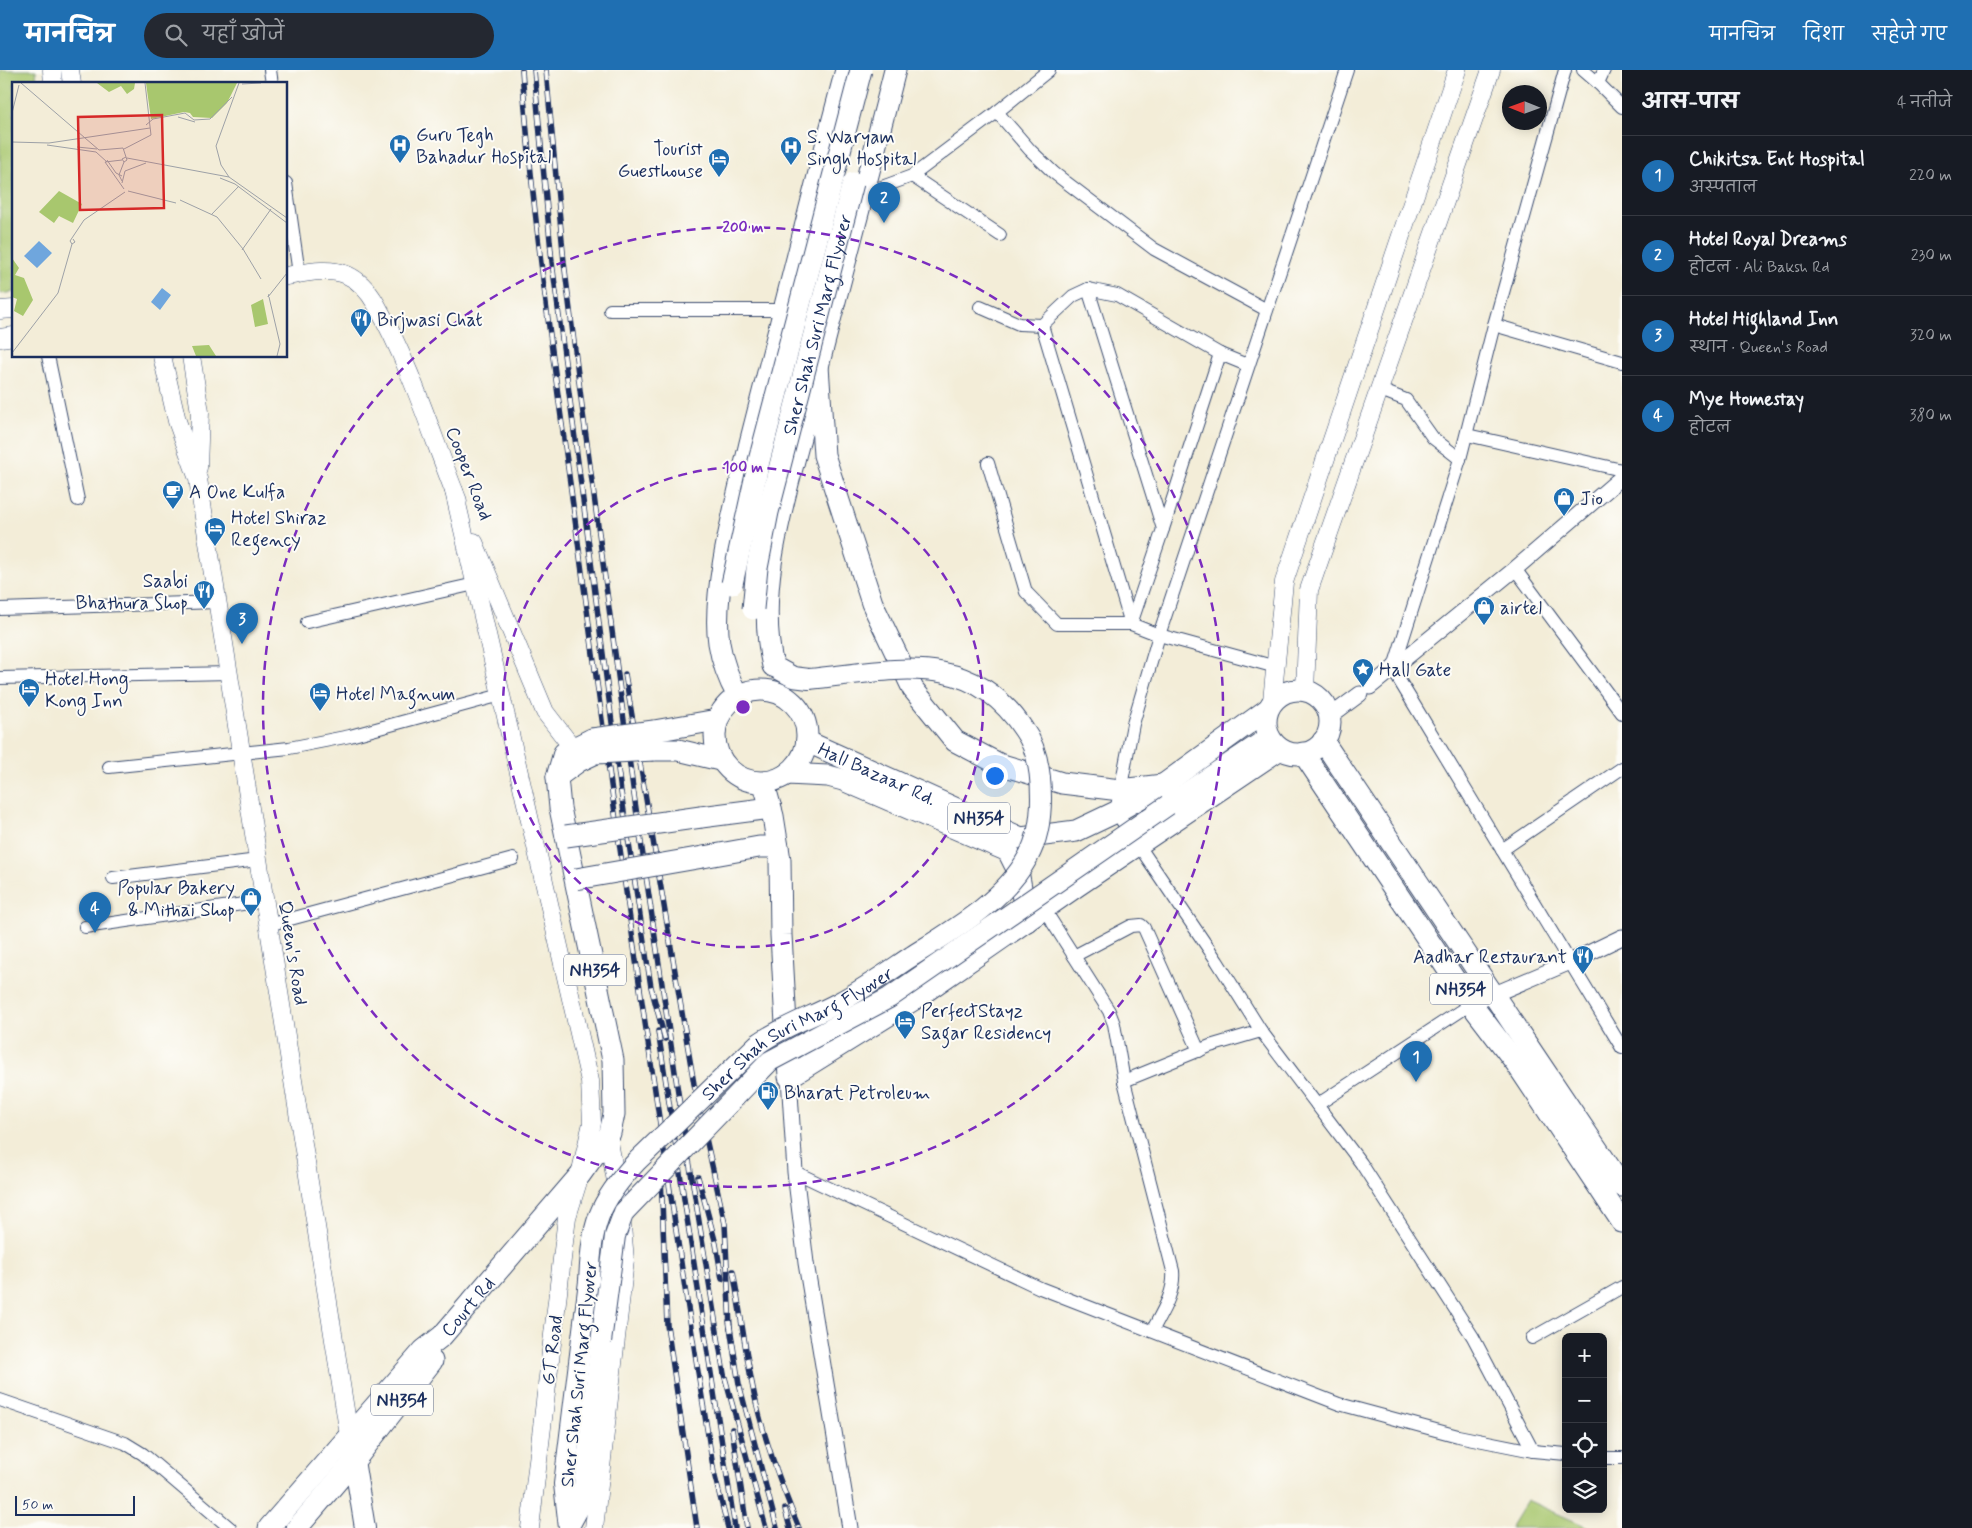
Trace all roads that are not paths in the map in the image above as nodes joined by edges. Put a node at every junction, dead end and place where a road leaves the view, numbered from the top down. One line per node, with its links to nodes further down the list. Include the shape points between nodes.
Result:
1 (846, 70): 17 (highway)
2 (861, 70): 52 (highway, Sher Shah Suri Marg Flyover, bridge, via 760,461 732,584)
3 (881, 70): 53 (highway, Sher Shah Suri Marg Flyover, bridge, via 768,512 757,568 752,624 764,656)
4 (895, 70): 16 (highway)
5 (1049, 70): 14 (street)
6 (1347, 70): 23 (street)
7 (1457, 70): 54 (main road, via 1284,582)
8 (1491, 70): 35 (main road)
9 (1565, 70): 27 (street)
10 (1583, 70): 12 (street)
11 (1604, 70): 12 (street)
12 (1598, 83): 13 (street)
13 (1622, 107)
14 (998, 112): 15 (street); 23 (street, via 1054,173 1124,228 1154,249)
15 (912, 176): 16 (street); 19 (street)
16 (864, 194): 17 (street); 34 (highway)
17 (809, 208): 25 (highway)
18 (288, 209): 20 (street)
19 (1000, 235)
20 (293, 275): 42 (main road, Cooper Road, via 325,271 346,274 361,284 375,303 412,381)
21 (1088, 289): 26 (street, via 1073,296); 28 (street, via 1117,295); 44 (street)
22 (980, 307): 26 (street, via 1019,324)
23 (1265, 309): 33 (street)
24 (610, 310): 25 (street)
25 (783, 310): 52 (highway, via 725,562 719,626)
26 (1042, 325): 50 (street)
27 (1494, 325): 32 (street); 36 (street)
28 (1220, 354): 33 (street); 44 (street)
29 (48, 358): 43 (street)
30 (162, 358): 41 (main road, Queen's Road, via 177,421)
31 (191, 358): 41 (main road, Queen's Road, via 200,412)
32 (1622, 362)
33 (1247, 365): 51 (street)
34 (818, 366): 53 (highway, via 772,561 767,634); 79 (highway, via 824,455 872,603 913,688 955,741 999,764 1062,783)
35 (1378, 389): 37 (street, via 1406,400 1433,438); 58 (main road, via 1309,590)
36 (1467, 434): 37 (street); 39 (street)
37 (1460, 459): 55 (street)
38 (988, 463): 50 (street, via 1026,592 1057,624)
39 (1622, 470)
40 (1622, 477): 45 (street)
41 (198, 479): 47 (main road, Queen's Road)
42 (454, 491): 46 (main road, GT Road); 70 (main road, Cooper Road, via 545,712)
43 (78, 500)
44 (1163, 529): 50 (street)
45 (1515, 569): 55 (street); 62 (street)
46 (476, 584): 49 (street); 59 (main road, GT Road)
47 (218, 602): 48 (street); 56 (main road, Queen's Road)
48 (0, 609)
49 (307, 622)
50 (1130, 624): 51 (street)
51 (1158, 635): 54 (street); 79 (street, via 1133,724)
52 (723, 659): 60 (highway)
53 (773, 666): 123 (main road, Sher Shah Suri Marg Flyover, bridge, via 793,677 809,679 920,668 964,678 988,691 1010,710 1026,731 1036,755 1041,784 1041,814 1036,837 1028,857 1013,878 990,900 942,937 874,981 758,1044 620,1179 601,1208 591,1242 564,1484)
54 (1276, 667): 61 (main road)
55 (1393, 670): 63 (street); 86 (street)
56 (230, 673): 57 (street); 72 (main road, Queen's Road)
57 (0, 678)
58 (1305, 691): 61 (highway, NH354, via 1288,692); 63 (highway, via 1321,700)
59 (501, 694): 72 (street, via 350,736); 109 (main road, GT Road, via 590,1081 592,1123)
60 (738, 696): 64 (highway, via 728,703); 67 (highway, via 762,690 790,699 807,726)
61 (1270, 705): 68 (highway, via 1266,718); 80 (highway, NH354)
62 (1622, 713)
63 (1329, 717): 66 (highway)
64 (718, 720): 65 (highway); 73 (highway, via 714,733)
65 (654, 740): 69 (highway, bridge); 73 (highway, via 678,750)
66 (1323, 741): 71 (highway, via 1318,747); 99 (highway, NH354)
67 (808, 742): 76 (highway, via 804,756); 82 (highway, Hall Bazaar Rd. / NH354, via 1021,838 1076,831)
68 (1275, 743): 71 (highway, via 1292,753); 80 (main road, Sher Shah Suri Marg Flyover); 84 (highway)
69 (594, 746): 70 (highway); 77 (highway)
70 (572, 748): 77 (highway, NH354, via 561,758)
71 (1303, 753): 100 (highway, NH354)
72 (242, 754): 74 (street); 87 (main road, Queen's Road)
73 (720, 760): 78 (highway, via 743,780)
74 (108, 767)
75 (1622, 768): 86 (street)
76 (787, 774): 78 (highway); 93 (highway, Hall Bazaar Rd., via 828,776 914,809 1008,851 1018,871)
77 (557, 777): 83 (highway, NH354)
78 (764, 784): 81 (highway)
79 (1120, 790): 80 (highway); 82 (street)
80 (1165, 795): 82 (highway, NH354); 123 (main road, Sher Shah Suri Marg Flyover, bridge, via 889,998 770,1061 624,1212 615,1236 582,1502)
81 (771, 808): 83 (highway, bridge); 85 (highway)
82 (1116, 812): 84 (street)
83 (566, 836): 90 (highway, NH354)
84 (1138, 846): 92 (highway); 101 (street, via 1218,960)
85 (778, 847): 90 (highway, bridge, via 759,847); 104 (highway)
86 (1502, 850): 98 (street)
87 (258, 860): 89 (street); 91 (main road, Queen's Road)
88 (514, 860): 94 (street)
89 (113, 878)
90 (576, 878): 107 (highway, NH354, via 613,1060 614,1114)
91 (264, 901): 94 (main road, Queen's Road); 95 (street)
92 (1044, 909): 93 (highway); 97 (street)
93 (1027, 921): 104 (highway, via 913,1000)
94 (268, 925): 117 (main road, Queen's Road)
95 (85, 927)
96 (1622, 937): 98 (street)
97 (1074, 956): 103 (street, via 1131,926 1141,925); 105 (street, via 1112,1018)
98 (1568, 963): 99 (street); 102 (street)
99 (1492, 994): 100 (street); 110 (highway, NH354)
100 (1471, 1004): 106 (street); 111 (highway, NH354, via 1516,1063)
101 (1261, 1031): 103 (street); 106 (street)
102 (1622, 1048)
103 (1199, 1051): 105 (street)
104 (789, 1077): 108 (street)
105 (1124, 1081): 113 (street, via 1173,1271 1168,1300)
106 (1317, 1105): 118 (street, via 1361,1163 1473,1337)
107 (609, 1134): 109 (highway, NH354); 129 (main road, via 625,1260)
108 (795, 1172): 113 (street, via 1040,1288); 130 (street, via 806,1263)
109 (580, 1175): 114 (highway, Court Rd / NH354); 128 (main road, GT Road, via 566,1217)
110 (1622, 1186)
111 (1622, 1222)
112 (1622, 1287): 115 (street)
113 (1152, 1331): 118 (street, via 1340,1404 1458,1436)
114 (442, 1336): 117 (highway, Court Rd / NH354, via 424,1350); 122 (highway, NH354, via 433,1359)
115 (1532, 1338)
116 (0, 1400): 124 (street, via 125,1443)
117 (350, 1434): 122 (main road); 125 (highway, NH354)
118 (1533, 1451): 119 (street)
119 (1562, 1454)
120 (1607, 1458): 121 (street)
121 (1622, 1458)
122 (355, 1460): 126 (highway, NH354); 127 (main road)
123 (569, 1527)
124 (230, 1528)
125 (269, 1528)
126 (297, 1528)
127 (365, 1528)
128 (530, 1528)
129 (594, 1528)
130 (850, 1528)

